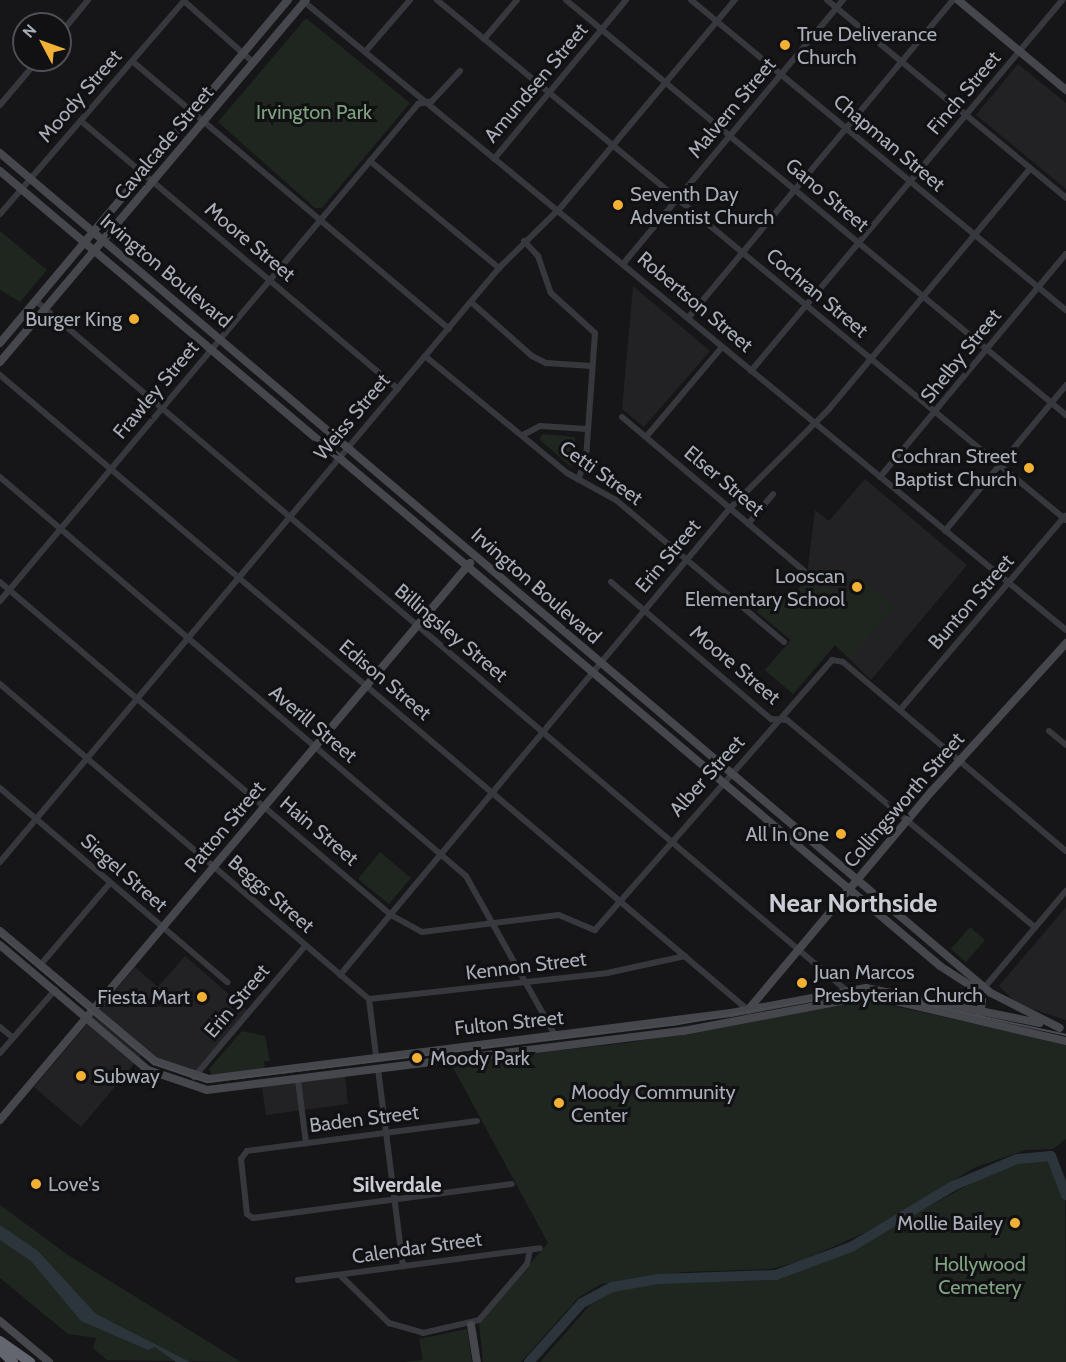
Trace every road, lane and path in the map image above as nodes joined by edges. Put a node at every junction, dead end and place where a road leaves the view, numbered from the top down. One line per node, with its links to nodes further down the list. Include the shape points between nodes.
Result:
1 (88, 0): 18 (street)
2 (288, 0): 24 (main road, Cavalcade Street)
3 (410, 0): 23 (street)
4 (437, 0): 21 (street, Cochran Street)
5 (517, 0): 21 (street)
6 (566, 0): 20 (street, Gano Street)
7 (626, 0): 20 (street, Amundsen Street)
8 (691, 0): 19 (street, Chapman Street)
9 (735, 0): 19 (street, Weiss Street)
10 (827, 0): 17 (street)
11 (843, 0): 17 (street, Malvern Street)
12 (953, 0): 26 (street)
13 (958, 0): 22 (main road)
14 (1062, 0): 22 (street, Finch Street)
15 (184, 1): 24 (street); 25 (street, Moody Street)
16 (304, 1): 23 (street, Robertson Street); 27 (main road, Cavalcade Street)
17 (837, 8): 26 (street); 30 (street, Malvern Street)
18 (72, 19)
19 (717, 21): 30 (street, Chapman Street); 31 (street, Weiss Street)
20 (601, 30): 31 (street, Gano Street); 33 (street, Amundsen Street)
21 (484, 39): 33 (street, Cochran Street)
22 (1020, 51): 32 (main road); 37 (street, Finch Street)
23 (365, 52): 34 (street, Robertson Street)
24 (243, 53): 27 (street); 36 (main road, Cavalcade Street)
25 (132, 61): 36 (street); 38 (street, Moody Street)
26 (901, 61): 37 (street); 40 (street)
27 (253, 62): 39 (main road, Cavalcade Street)
28 (460, 71): 34 (street, Frawley Street)
29 (28, 72): 35 (street)
30 (782, 74): 40 (street, Chapman Street); 41 (street, Malvern Street)
31 (665, 82): 41 (street, Gano Street); 42 (street, Weiss Street)
32 (1066, 90)
33 (548, 94): 42 (street, Cochran Street); 44 (street, Amundsen Street)
34 (425, 102): 44 (street, Robertson Street); 45 (street, Frawley Street)
35 (0, 105)
36 (192, 113): 39 (street); 48 (main road, Cavalcade Street)
37 (966, 116): 46 (street); 51 (street, Finch Street)
38 (81, 121): 48 (street, Moore Street); 49 (street, Moody Street)
39 (203, 122): 50 (main road, Cavalcade Street); 58 (street)
40 (846, 127): 51 (street, Chapman Street); 53 (street)
41 (730, 136): 53 (street, Gano Street); 55 (street, Malvern Street)
42 (613, 146): 55 (street, Cochran Street); 56 (street, Weiss Street)
43 (0, 153): 49 (main road, Irvington Boulevard)
44 (494, 159): 56 (street, Robertson Street)
45 (370, 161): 58 (street, Frawley Street); 69 (street)
46 (1030, 169): 54 (street); 60 (street, Erin Street)
47 (0, 171): 52 (main road, Irvington Boulevard)
48 (143, 173): 50 (street, Moore Street); 59 (main road, Cavalcade Street)
49 (30, 179): 52 (street, Moody Street); 59 (main road, Irvington Boulevard)
50 (153, 182): 61 (main road, Cavalcade Street); 70 (street, Moore Street)
51 (909, 182): 60 (street, Chapman Street); 64 (street, Finch Street)
52 (21, 189): 57 (street, Moody Street); 63 (main road, Irvington Boulevard)
53 (796, 190): 64 (street, Gano Street); 66 (street)
54 (1066, 198)
55 (678, 199): 66 (street, Cochran Street); 68 (street, Malvern Street)
56 (556, 210): 62 (street, Weiss Street); 68 (street, Robertson Street)
57 (0, 214)
58 (320, 222): 70 (street, Frawley Street); 81 (street)
59 (93, 232): 61 (main road, Irvington Boulevard); 63 (main road, Cavalcade Street)
60 (974, 236): 72 (street, Chapman Street); 74 (street, Erin Street)
61 (103, 241): 65 (main road, Cavalcade Street); 71 (main road, Irvington Boulevard)
62 (524, 241): 69 (street, Weiss Street); 90 (street, via 538,256 551,293 592,327)
63 (86, 242): 65 (main road, Irvington Boulevard); 75 (main road, Cavalcade Street)
64 (859, 243): 74 (street, Gano Street); 77 (street, Finch Street)
65 (95, 250): 73 (main road, Irvington Boulevard); 78 (main road, Cavalcade Street)
66 (743, 252): 77 (street, Cochran Street); 80 (street)
67 (1066, 254): 72 (street, Shelby Street)
68 (623, 264): 80 (street, Robertson Street)
69 (499, 268): 76 (street, Weiss Street)
70 (270, 281): 82 (street, Frawley Street); 94 (street, Moore Street)
71 (156, 283): 73 (main road); 82 (main road, Irvington Boulevard)
72 (1038, 287): 79 (street, Chapman Street); 86 (street, Shelby Street)
73 (147, 294): 85 (main road, Irvington Boulevard)
74 (924, 296): 86 (street, Gano Street); 88 (street, Erin Street)
75 (36, 301): 78 (street, Billingsley Street); 83 (main road, Cavalcade Street)
76 (471, 302): 81 (street, Weiss Street); 90 (street, via 532,356 546,363)
77 (807, 306): 88 (street, Cochran Street); 91 (street, Finch Street)
78 (45, 309): 89 (main road, Cavalcade Street); 98 (street, Billingsley Street)
79 (1066, 309)
80 (688, 318): 84 (street, Robertson Street)
81 (449, 329): 87 (street, Weiss Street)
82 (221, 338): 85 (street, Frawley Street); 95 (main road, Irvington Boulevard)
83 (0, 344)
84 (722, 347): 91 (street, Robertson Street); 105 (street)
85 (211, 350): 97 (main road, Irvington Boulevard); 98 (street, Frawley Street)
86 (988, 350): 96 (street, Gano Street); 99 (street, Shelby Street)
87 (426, 356): 94 (street, Weiss Street); 104 (street, Cetti Street)
88 (870, 360): 99 (street, Cochran Street); 102 (street, Erin Street)
89 (0, 362)
90 (592, 366): 103 (street)
91 (751, 371): 102 (street, Robertson Street)
92 (0, 375): 109 (street, Edison Street)
93 (1066, 385): 96 (street)
94 (398, 388): 106 (street, Weiss Street)
95 (286, 394): 97 (main road); 106 (main road, Irvington Boulevard)
96 (1051, 403): 100 (street, Gano Street); 108 (street)
97 (276, 405): 107 (main road, Irvington Boulevard)
98 (162, 409): 109 (street, Frawley Street); 117 (street, Billingsley Street)
99 (934, 414): 108 (street, Cochran Street); 111 (street, Shelby Street)
100 (1066, 415)
101 (622, 417): 105 (street, Elser Street)
102 (814, 423): 111 (street, Robertson Street); 116 (street, Erin Street)
103 (587, 429): 104 (street, via 540,426); 112 (street)
104 (523, 435): 112 (street, Cetti Street)
105 (646, 437): 116 (street, Elser Street)
106 (349, 447): 107 (street, Weiss Street); 114 (main road, Irvington Boulevard)
107 (340, 458): 115 (main road, Irvington Boulevard); 117 (street, Weiss Street)
108 (999, 466): 118 (street, Cochran Street); 121 (street)
109 (112, 469): 120 (street, Frawley Street); 126 (street, Edison Street)
110 (0, 477): 120 (street, Averill Street)
111 (880, 477): 121 (street, Robertson Street)
112 (578, 480): 123 (street, Cetti Street, via 606,493)
113 (773, 494): 119 (street)
114 (408, 497): 115 (main road); 122 (main road, Irvington Boulevard)
115 (398, 507): 124 (main road, Irvington Boulevard)
116 (730, 508): 119 (street, Elser Street); 123 (street, Erin Street)
117 (289, 516): 126 (street, Weiss Street); 135 (street, Billingsley Street)
118 (1065, 518): 129 (street, Bunton Street)
119 (748, 524): 125 (street, Elser Street)
120 (61, 529): 130 (street, Frawley Street); 137 (street, Averill Street)
121 (945, 531): 129 (street, Robertson Street)
122 (475, 556): 124 (main road, Patton Street); 131 (main road, Irvington Boulevard)
123 (687, 559): 134 (street, Erin Street); 138 (street, Cetti Street)
124 (466, 566): 133 (main road, Irvington Boulevard); 135 (main road, Patton Street)
125 (804, 571)
126 (238, 578): 137 (street, Weiss Street); 143 (street, Edison Street)
127 (0, 582): 130 (street, Hain Street)
128 (611, 582): 134 (street, Moore Street)
129 (1009, 583): 136 (street, Robertson Street); 145 (street, Bunton Street)
130 (9, 590): 132 (street, Frawley Street); 144 (street, Hain Street)
131 (518, 593): 133 (main road); 140 (main road, Irvington Boulevard)
132 (0, 601)
133 (510, 603): 141 (main road, Irvington Boulevard)
134 (644, 610): 140 (street, Erin Street); 147 (street, Moore Street, via 771,719)
135 (417, 625): 143 (main road, Patton Street); 150 (street, Billingsley Street)
136 (1066, 630)
137 (188, 638): 144 (street, Weiss Street); 152 (street, Averill Street)
138 (784, 642)
139 (1066, 643): 154 (main road, Collingsworth Street)
140 (601, 663): 141 (street, Erin Street); 146 (main road, Irvington Boulevard)
141 (593, 674): 148 (main road, Irvington Boulevard); 150 (street, Erin Street)
142 (0, 684): 153 (street, Beggs Street)
143 (365, 685): 152 (main road, Patton Street); 158 (street, Edison Street)
144 (137, 699): 153 (street, Weiss Street); 159 (street, Hain Street)
145 (900, 710): 147 (street, Alber Street, via 843,662 828,663); 154 (street)
146 (665, 718): 148 (main road); 155 (main road, Irvington Boulevard)
147 (780, 719): 155 (street, Alber Street); 161 (street, Moore Street, via 787,720)
148 (657, 728): 156 (main road, Irvington Boulevard)
149 (1049, 731): 151 (street)
150 (544, 732): 158 (street, Erin Street); 163 (street, Billingsley Street)
151 (1066, 745)
152 (314, 747): 159 (main road, Patton Street); 166 (street, Averill Street)
153 (88, 758): 160 (street, Weiss Street); 168 (street, Beggs Street)
154 (959, 760): 161 (main road, Collingsworth Street); 165 (street)
155 (731, 774): 156 (street, Alber Street); 162 (main road, Irvington Boulevard)
156 (722, 783): 163 (street, Alber Street); 164 (main road, Irvington Boulevard)
157 (0, 788): 160 (street, Siegel Street)
158 (493, 793): 166 (street, Erin Street); 173 (street, Edison Street)
159 (264, 806): 168 (main road, Patton Street); 174 (street, Hain Street)
160 (36, 819): 167 (street, Weiss Street); 170 (street, Siegel Street)
161 (907, 819): 169 (main road, Collingsworth Street); 178 (street, Moore Street)
162 (805, 836): 164 (main road); 169 (main road, Irvington Boulevard)
163 (671, 841): 173 (street, Alber Street); 184 (street, Billingsley Street)
164 (797, 846): 171 (main road, Irvington Boulevard)
165 (1066, 851)
166 (442, 854): 174 (street, Erin Street); 175 (street, Averill Street, via 471,881)
167 (0, 861)
168 (213, 866): 177 (main road, Patton Street); 183 (street, Beggs Street)
169 (857, 880): 171 (main road, Collingsworth Street); 180 (main road, Irvington Boulevard)
170 (110, 883): 177 (street, Siegel Street); 186 (street)
171 (849, 889): 181 (main road, Irvington Boulevard); 184 (main road, Collingsworth Street)
172 (1066, 891): 178 (street)
173 (621, 901): 176 (street, Alber Street); 185 (street, Edison Street)
174 (391, 915): 175 (street, Hain Street, via 431,933); 187 (street, Erin Street)
175 (496, 923): 176 (street, Hain Street, via 559,915 592,931); 189 (street, Averill Street)
176 (601, 924)
177 (162, 927): 188 (street, Siegel Street); 195 (main road, Patton Street)
178 (1035, 927): 191 (street)
179 (0, 931): 186 (main road, Fulton Street)
180 (922, 935): 181 (main road); 191 (main road, Irvington Boulevard)
181 (914, 944): 190 (main road, Irvington Boulevard)
182 (0, 945): 192 (main road, Fulton Street)
183 (305, 946): 187 (street, Beggs Street); 209 (street, Erin Street)
184 (798, 949): 193 (street, Billingsley Street); 197 (main road, Collingsworth Street)
185 (685, 956): 189 (street, Kennon Street); 197 (street, Edison Street)
186 (42, 963): 195 (main road, Fulton Street)
187 (340, 975): 194 (street, Beggs Street)
188 (227, 982)
189 (529, 983): 194 (street, Kennon Street); 203 (street, Averill Street)
190 (969, 985): 196 (main road, via 974,999); 198 (main road, Irvington Boulevard, via 980,994)
191 (984, 987): 202 (main road, Irvington Boulevard, via 1010,1007)
192 (55, 990): 199 (main road, Fulton Street); 204 (street)
193 (846, 990): 196 (main road, Fulton Street, via 879,988); 197 (main road, Fulton Street)
194 (369, 999): 207 (street)
195 (94, 1006): 199 (main road, Patton Street); 209 (main road, Fulton Street, via 155,1061)
196 (958, 1006): 198 (main road, Fulton Street)
197 (748, 1010): 200 (main road); 203 (main road, Fulton Street)
198 (980, 1016): 200 (main road, Fulton Street, via 877,998); 202 (main road, Fulton Street); 205 (main road, Fulton Street)
199 (85, 1017): 210 (main road, Fulton Street, via 148,1070 180,1085 207,1090); 211 (main road, Patton Street)
200 (749, 1021): 208 (main road, Fulton Street)
201 (0, 1027): 204 (street)
202 (1063, 1028)
203 (555, 1035): 207 (main road, Fulton Street)
204 (14, 1038): 206 (street)
205 (1066, 1041)
206 (0, 1053)
207 (376, 1055): 209 (main road, Fulton Street, via 217,1080)
208 (378, 1069): 210 (main road, Fulton Street); 213 (street)
209 (194, 1077)
210 (298, 1080): 214 (street)
211 (0, 1120)
212 (477, 1121): 213 (street, Baden Street)
213 (386, 1133): 214 (street, Baden Street); 216 (street)
214 (306, 1143): 216 (street, Baden Street, via 255,1150 241,1159 247,1212 253,1218)
215 (512, 1184): 216 (street)
216 (394, 1200): 219 (street)
217 (540, 1248): 218 (street, Calendar Street)
218 (530, 1250): 219 (street, Calendar Street); 223 (street, via 523,1269)
219 (403, 1266): 220 (street, Calendar Street)
220 (340, 1275): 221 (street, Calendar Street); 223 (street, via 400,1330 423,1333)
221 (298, 1280)
222 (0, 1321): 228 (main road)
223 (471, 1325): 229 (main road)
224 (0, 1341): 227 (highway)
225 (0, 1350): 226 (highway)
226 (13, 1362)
227 (30, 1362)
228 (49, 1362)
229 (477, 1362)

